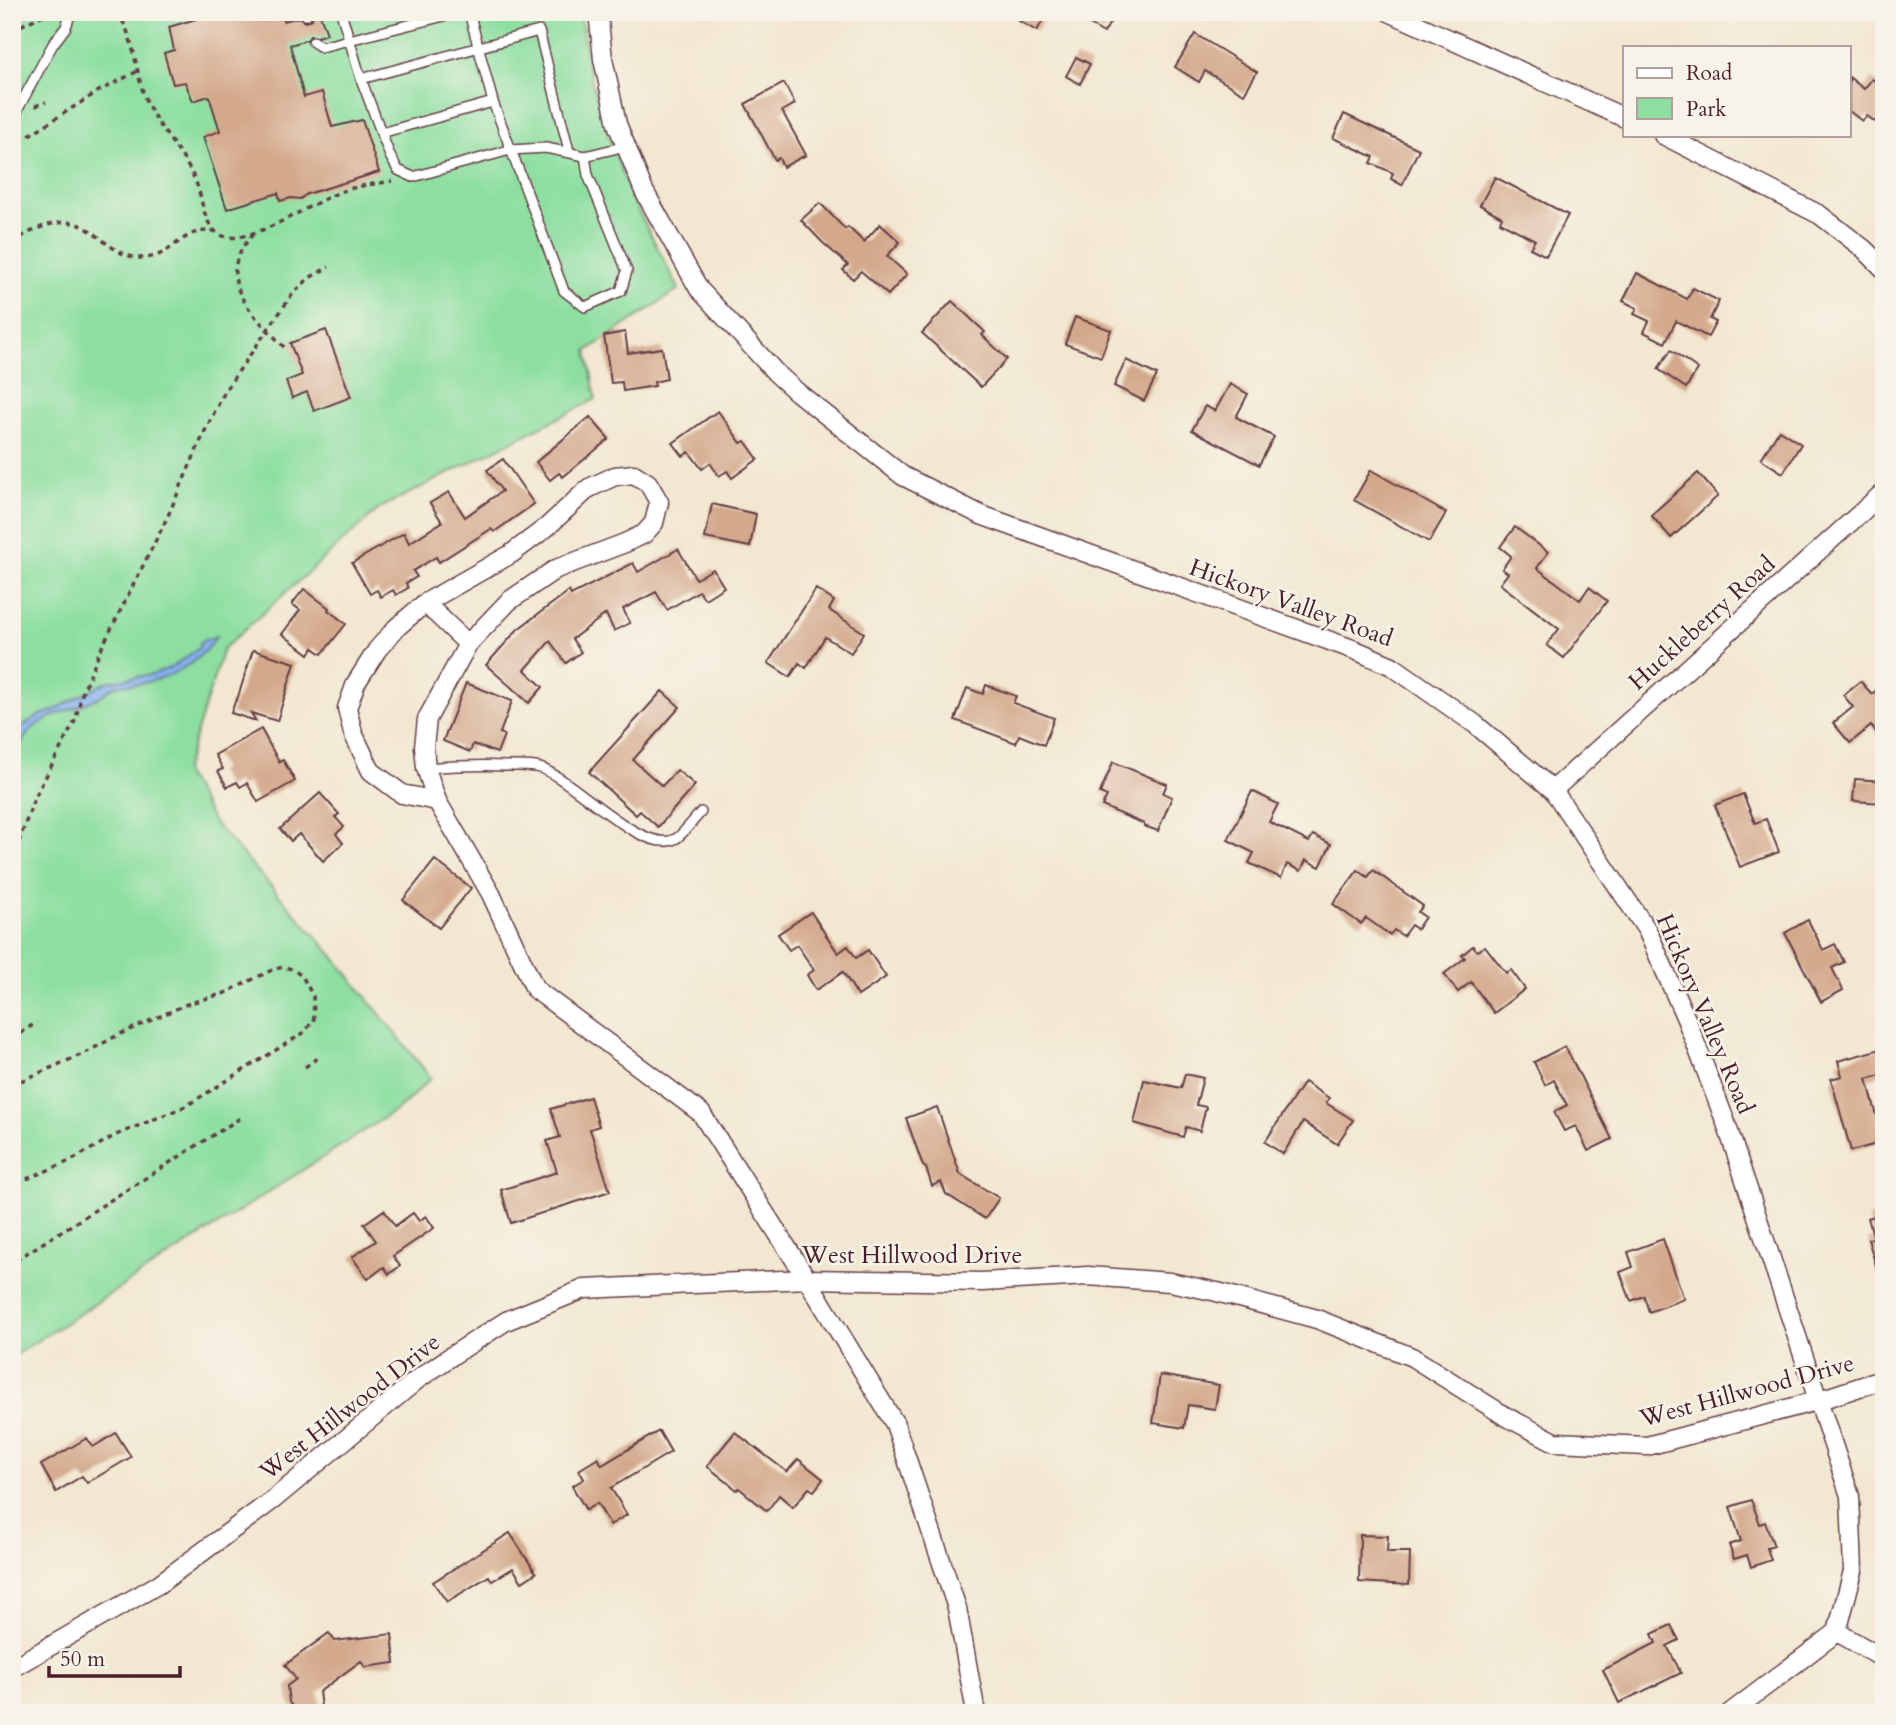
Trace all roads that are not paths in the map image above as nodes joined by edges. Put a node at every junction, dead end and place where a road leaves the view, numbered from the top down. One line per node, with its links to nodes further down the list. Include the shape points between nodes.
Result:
1 (71, 12): 13 (lane)
2 (341, 12): 7 (lane)
3 (460, 12): 7 (lane)
4 (469, 12): 9 (lane)
5 (598, 12): 16 (street, Hickory Valley Road, via 604,67)
6 (1389, 12): 12 (street)
7 (350, 40): 8 (lane, via 321,47); 10 (lane)
8 (313, 42)
9 (478, 47): 10 (lane); 11 (lane); 18 (lane, via 539,30)
10 (361, 79): 14 (lane)
11 (493, 102): 14 (lane); 17 (lane)
12 (1623, 117)
13 (12, 120)
14 (381, 133): 17 (lane, via 398,170 413,177)
15 (1665, 136): 20 (street, via 1820,215)
16 (626, 146): 19 (lane); 25 (street, Hickory Valley Road, via 644,191 699,289 776,373 903,476 981,515 1392,666 1475,724)
17 (510, 150): 18 (lane); 19 (lane, via 564,291 585,307 621,291 627,271)
18 (569, 151): 19 (lane)
19 (585, 156)
20 (1884, 269)
21 (1884, 492): 25 (street, Huckleberry Road)
22 (425, 603): 23 (street); 23 (street, via 511,554 589,488 615,476 634,474 648,483 659,502 654,523 644,534 556,569 509,601); 26 (street, via 377,650 347,708 371,771 402,794)
23 (468, 644): 24 (street, via 427,719)
24 (426, 768): 26 (street); 27 (lane, via 541,768 640,836 661,841 675,839)
25 (1553, 790): 30 (street, Hickory Valley Road, via 1647,930 1683,1011)
26 (437, 801): 28 (street, via 491,894 536,989 701,1113)
27 (701, 811)
28 (807, 1279): 30 (street, West Hillwood Drive, via 982,1282 1088,1276 1170,1282 1217,1292 1317,1319 1412,1357 1555,1442 1647,1446); 33 (street, West Hillwood Drive, via 584,1289 506,1321 418,1379 274,1499 159,1584); 34 (street, via 895,1424 957,1608)
29 (1884, 1379): 30 (street, West Hillwood Drive)
30 (1820, 1400): 31 (street, Hickory Valley Road, via 1850,1496 1853,1571)
31 (1837, 1632): 32 (street); 35 (street)
32 (1884, 1659)
33 (12, 1668)
34 (976, 1713)
35 (1730, 1713)

